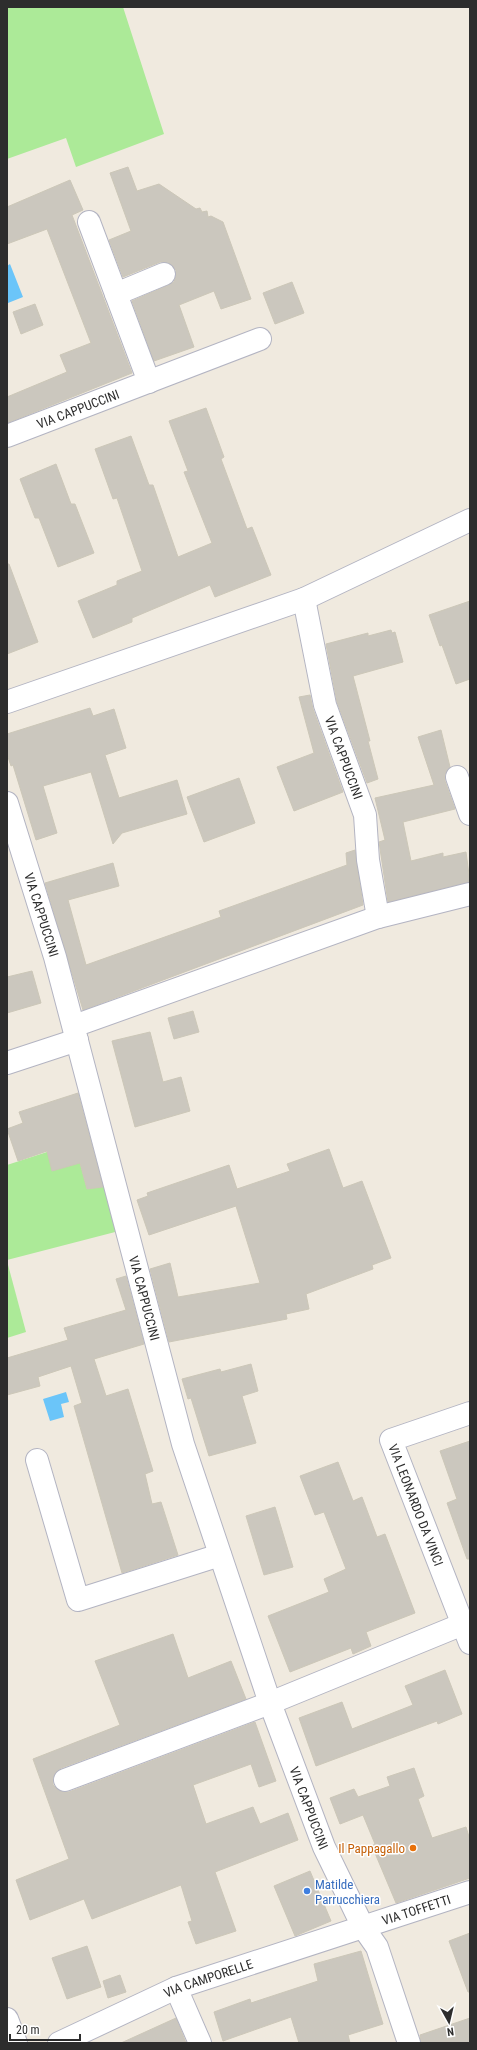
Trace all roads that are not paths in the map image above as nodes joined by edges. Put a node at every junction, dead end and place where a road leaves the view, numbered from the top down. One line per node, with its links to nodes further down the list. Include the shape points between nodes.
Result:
1 (89, 222): 3 (street)
2 (164, 274): 3 (street)
3 (116, 294): 5 (street)
4 (260, 339): 5 (street, VIA CAPPUCCINI)
5 (149, 382): 6 (street, VIA CAPPUCCINI)
6 (7, 436)
7 (470, 520): 8 (street)
8 (304, 599): 9 (street); 14 (street, VIA CAPPUCCINI, via 325,705 365,815 368,860)
9 (7, 702)
10 (457, 777): 12 (street)
11 (7, 803): 15 (street, VIA CAPPUCCINI, via 55,957)
12 (470, 814)
13 (470, 894): 14 (street)
14 (378, 916): 15 (street)
15 (75, 1033): 16 (street); 19 (street, VIA CAPPUCCINI, via 183,1444)
16 (7, 1063)
17 (470, 1413): 20 (street, VIA LEONARDO DA VINCI, via 391,1440)
18 (37, 1460): 19 (street, via 78,1600)
19 (220, 1554): 21 (street, VIA CAPPUCCINI)
20 (466, 1634): 21 (street, VIA LEONARDO DA VINCI)
21 (270, 1703): 22 (street); 24 (street, VIA CAPPUCCINI, via 324,1847)
22 (66, 1780)
23 (470, 1892): 24 (street, VIA TOFFETTI)
24 (363, 1927): 25 (street, VIA CAMPORELLE); 30 (street, VIA CAPPUCCINI, via 377,1947)
25 (176, 1988): 28 (street, VIA CAMPORELLE); 29 (street)
26 (7, 2019): 27 (street)
27 (16, 2043)
28 (59, 2043)
29 (200, 2043)
30 (410, 2043)

